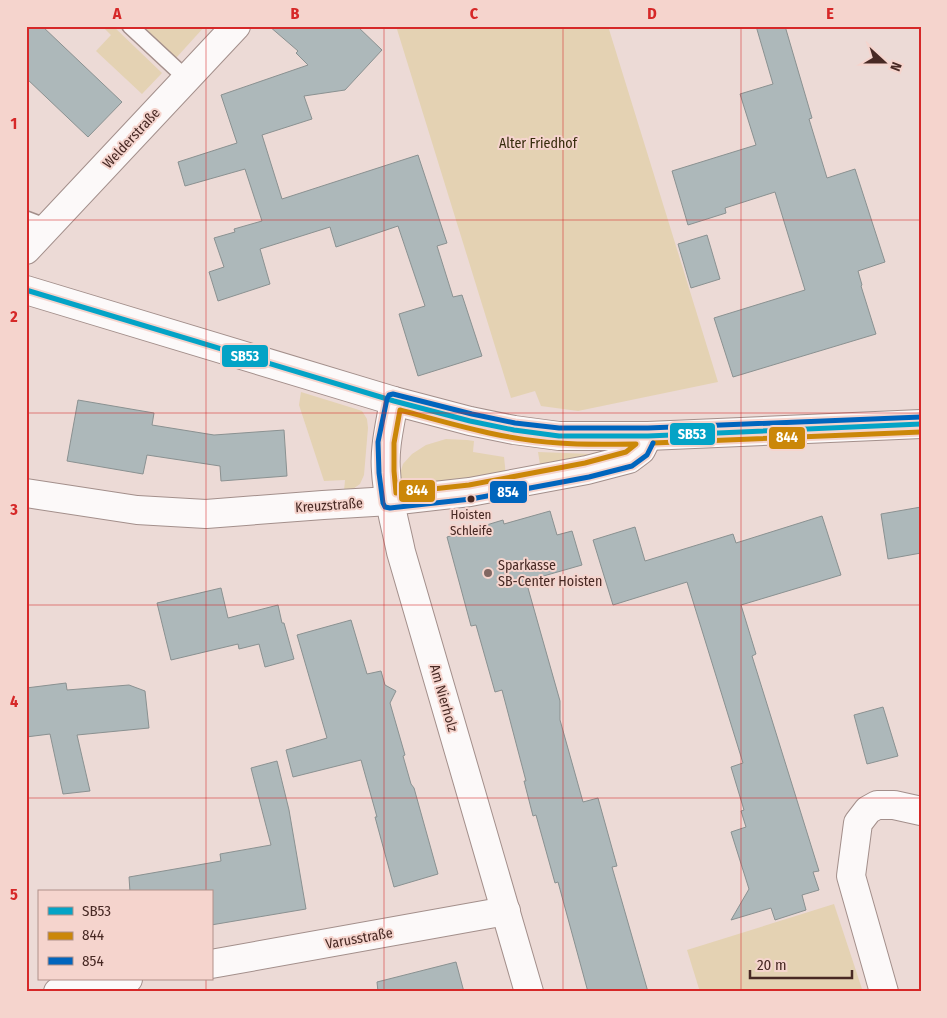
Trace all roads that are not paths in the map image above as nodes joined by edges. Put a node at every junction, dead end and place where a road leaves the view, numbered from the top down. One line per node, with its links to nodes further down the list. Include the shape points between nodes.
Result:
1 (130, 26): 3 (lane)
2 (236, 26): 3 (street, Welderstraße)
3 (187, 79): 4 (street, Welderstraße)
4 (36, 223): 5 (street, Welderstraße)
5 (26, 250)
6 (26, 290): 7 (street)
7 (394, 402): 9 (street, via 514,430 559,436); 11 (street, Am Nierholz, via 386,442)
8 (921, 424): 9 (street)
9 (648, 436): 11 (street, Kreuzstraße, via 641,450 629,459 587,470 470,492)
10 (26, 493): 11 (street, Kreuzstraße, via 137,510 206,514)
11 (390, 501): 13 (street, Am Nierholz, via 401,552)
12 (921, 811): 18 (street, via 878,805 868,810 858,823 851,876)
13 (506, 911): 14 (street, Varusstraße); 17 (street, Am Nierholz)
14 (212, 964)
15 (123, 980): 16 (street)
16 (58, 992)
17 (529, 992)
18 (884, 992)

